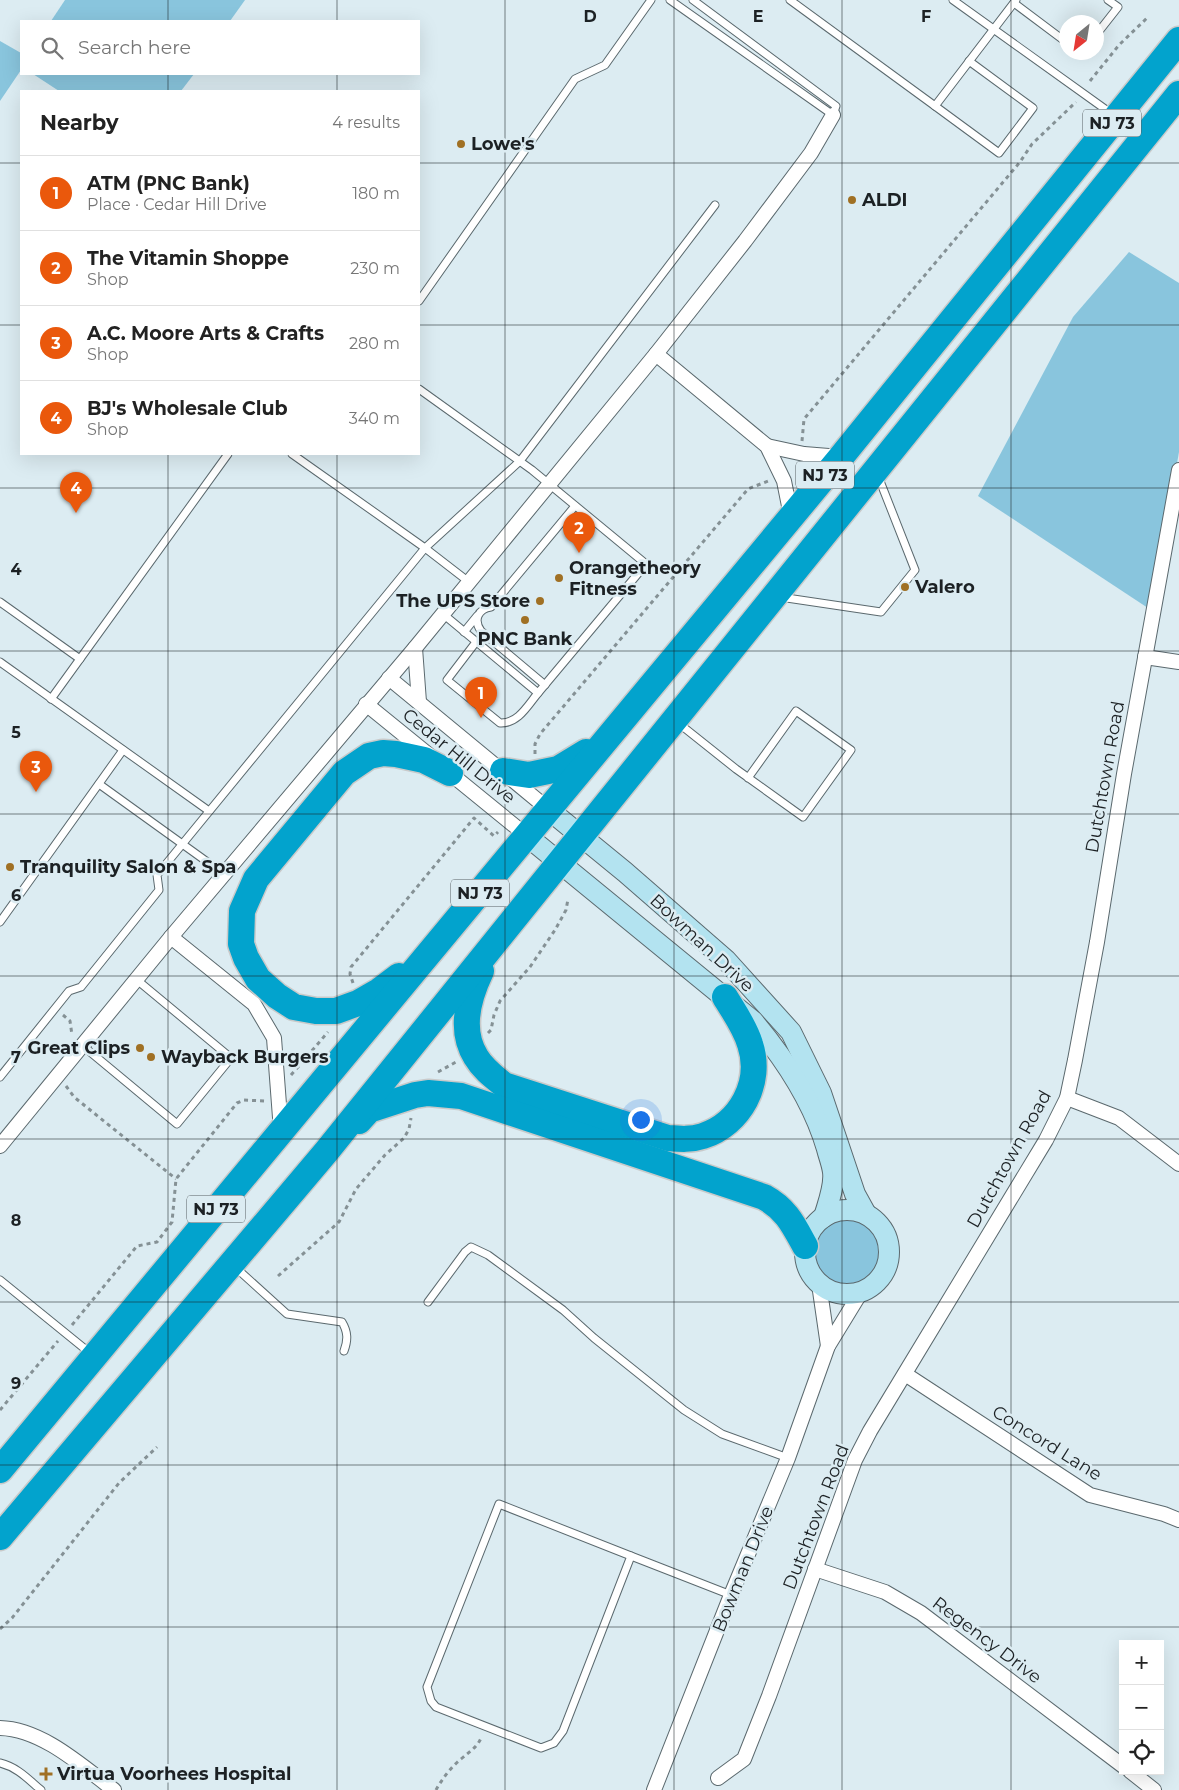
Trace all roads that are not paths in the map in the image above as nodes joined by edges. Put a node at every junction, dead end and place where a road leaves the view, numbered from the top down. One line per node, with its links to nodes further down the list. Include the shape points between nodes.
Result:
1 (651, 0): 20 (lane, via 605,66 575,79)
2 (670, 0): 15 (lane)
3 (693, 0): 15 (lane, via 836,106)
4 (790, 0): 14 (lane)
5 (953, 0): 9 (lane)
6 (1108, 0): 8 (lane, via 1118,7)
7 (1015, 2): 9 (lane); 10 (lane)
8 (1104, 25)
9 (994, 29): 12 (lane); 16 (lane)
10 (1059, 37)
11 (1179, 40): 16 (highway, NJ 73)
12 (969, 61): 14 (lane); 14 (lane, via 1032,108 999,153)
13 (1179, 94): 18 (highway, NJ 73)
14 (935, 106)
15 (833, 115): 21 (street, via 811,153)
16 (1117, 117): 26 (highway, NJ 73)
17 (1179, 126): 18 (highway)
18 (1142, 138): 29 (highway, NJ 73)
19 (716, 206): 27 (lane)
20 (420, 300)
21 (656, 354): 23 (street); 30 (street)
22 (420, 390): 27 (lane)
23 (767, 446): 26 (street, via 804,454); 32 (street, via 784,481)
24 (227, 455): 43 (lane)
25 (293, 455): 33 (lane)
26 (840, 456): 32 (highway, NJ 73)
27 (520, 461): 30 (lane); 33 (lane)
28 (1179, 470): 42 (street, Dutchtown Road)
29 (875, 471): 35 (highway, NJ 73); 35 (lane, via 914,570 881,612)
30 (549, 484): 31 (lane); 34 (street)
31 (575, 506): 38 (lane, via 492,607); 47 (lane, via 646,564)
32 (791, 516): 53 (highway, NJ 73)
33 (425, 548): 34 (lane); 60 (lane)
34 (469, 582): 37 (street)
35 (775, 596): 52 (highway, NJ 73)
36 (0, 602): 43 (lane)
37 (443, 614): 39 (lane); 41 (street)
38 (479, 614): 39 (lane); 47 (lane, via 477,624 481,632)
39 (464, 632): 40 (lane)
40 (476, 642): 48 (lane); 48 (lane, via 447,680 500,723 515,720)
41 (415, 648): 46 (street); 50 (street)
42 (1146, 657): 45 (street); 74 (street, Dutchtown Road)
43 (80, 659): 49 (lane)
44 (0, 662): 49 (lane)
45 (1179, 662)
46 (389, 678): 50 (street, Cedar Hill Drive); 51 (street)
47 (545, 685): 48 (lane)
48 (538, 693)
49 (51, 699): 54 (lane)
50 (419, 702): 55 (street, Cedar Hill Drive)
51 (366, 704): 56 (street, Cedar Hill Drive); 65 (street)
52 (675, 720): 57 (lane); 62 (highway, NJ 73)
53 (604, 741): 55 (highway, via 558,769 529,774); 59 (highway, NJ 73)
54 (123, 750): 58 (lane); 60 (lane)
55 (503, 771): 59 (street, Cedar Hill Drive)
56 (450, 773): 61 (street, Cedar Hill Drive); 69 (highway, via 412,756 384,753 369,756 344,773 256,879 242,911 241,944 246,958 258,979 294,1007 336,1011 358,1003 380,991)
57 (748, 778): 57 (lane, via 803,817 851,750 796,711)
58 (99, 784): 63 (lane); 67 (lane)
59 (548, 809): 61 (highway, NJ 73); 62 (street, Bowman Drive)
60 (209, 811): 63 (lane)
61 (527, 836): 64 (street, Bowman Drive); 69 (highway, NJ 73)
62 (582, 836): 64 (highway, NJ 73); 79 (street, Bowman Drive, via 726,960 791,1032 821,1093 855,1194)
63 (182, 844): 65 (lane); 73 (lane, via 157,875 159,890 81,987 69,990)
64 (559, 862): 66 (highway, NJ 73); 71 (street, Bowman Drive)
65 (224, 874): 68 (street)
66 (516, 916): 71 (highway, via 480,973 467,1013 467,1034 475,1057 504,1085 668,1138 685,1140 701,1137 730,1121 749,1094 753,1078 751,1045); 77 (highway, NJ 73)
67 (0, 922)
68 (171, 938): 70 (street); 75 (street, via 254,1004 274,1038)
69 (433, 949): 75 (highway, NJ 73)
70 (137, 980): 72 (street); 72 (lane, via 231,1058 176,1124)
71 (725, 997): 80 (street, Bowman Drive, via 753,1020 775,1047 794,1075 821,1129 833,1173)
72 (78, 1043): 76 (street, via 56,1078)
73 (0, 1077)
74 (1067, 1098): 78 (street, via 1118,1118); 90 (street, Dutchtown Road, via 1046,1140)
75 (281, 1131): 89 (highway, NJ 73)
76 (0, 1146)
77 (326, 1152): 81 (highway, via 337,1145 369,1110 428,1093 460,1096 764,1197 787,1215); 82 (highway, NJ 73)
78 (1179, 1164)
79 (866, 1214): 80 (street, via 849,1210); 85 (street, via 882,1228 890,1255 879,1280)
80 (824, 1217): 81 (street, via 810,1232)
81 (806, 1246): 84 (street, via 807,1266)
82 (230, 1264): 88 (lane, via 286,1314 342,1322 347,1336); 94 (highway, NJ 73)
83 (0, 1280): 89 (lane)
84 (819, 1284): 85 (street, via 839,1294); 87 (street, Bowman Drive)
85 (861, 1292): 87 (street, Bowman Drive)
86 (428, 1302): 91 (lane, via 471,1247 563,1310 684,1410 722,1434)
87 (828, 1346): 91 (street, Bowman Drive)
88 (344, 1351)
89 (94, 1356): 92 (highway, NJ 73)
90 (905, 1374): 93 (street, Concord Lane, via 1090,1495); 96 (street, Dutchtown Road, via 855,1460)
91 (788, 1458): 97 (street, Bowman Drive)
92 (0, 1470)
93 (1179, 1520)
94 (0, 1538)
95 (630, 1556): 95 (lane, via 498,1504 427,1687 431,1701 436,1707 541,1748 548,1746 559,1737); 97 (lane)
96 (815, 1569): 100 (street, Regency Drive, via 885,1592 921,1613); 102 (street, Dutchtown Road, via 744,1759)
97 (731, 1595): 105 (street, Bowman Drive)
98 (0, 1728): 104 (street, via 35,1736 72,1758)
99 (0, 1763): 103 (lane, via 20,1772)
100 (1119, 1763)
101 (1135, 1775): 106 (street)
102 (718, 1778)
103 (41, 1790)
104 (114, 1790)
105 (654, 1790)
106 (1154, 1790)

